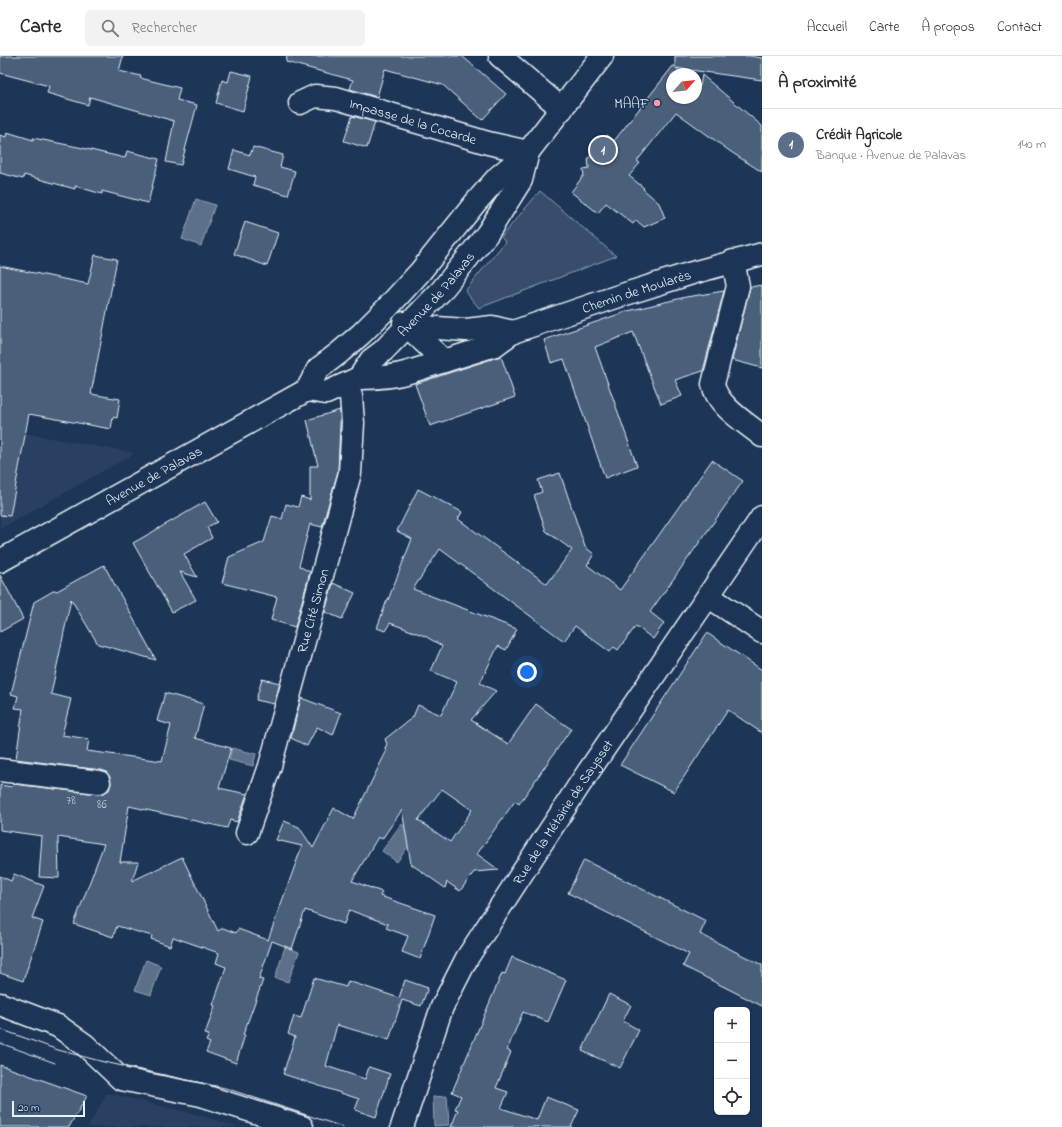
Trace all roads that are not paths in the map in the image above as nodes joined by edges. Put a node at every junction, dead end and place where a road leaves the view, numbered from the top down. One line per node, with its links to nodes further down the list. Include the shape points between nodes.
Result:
1 (500, 56): 4 (street)
2 (602, 56): 4 (street, Avenue de Palavas)
3 (300, 103): 5 (street, Impasse de la Cocarde, via 315,96 336,98)
4 (562, 109): 5 (street, Avenue de Palavas)
5 (528, 152): 8 (street, Avenue de Palavas, via 498,178 476,202 420,272); 9 (street, Avenue de Palavas, via 521,180 487,234)
6 (762, 254): 7 (street, Chemin de Moularès)
7 (733, 261): 10 (street, Chemin de Moularès, via 692,272); 14 (street, via 738,286 713,384 714,391 724,405)
8 (387, 308): 9 (street); 13 (street, Avenue de Palavas, via 361,334 318,368)
9 (408, 326): 10 (street, Chemin de Moularès, via 466,330 492,328); 11 (street); 12 (street, Avenue de Palavas, via 371,360)
10 (513, 332): 11 (street, Chemin de Moularès, via 495,345)
11 (444, 361): 12 (street, Chemin de Moularès, via 397,375)
12 (352, 382): 13 (street, via 326,393); 21 (street, Rue Cité Simon, via 350,473 270,766)
13 (307, 390): 16 (street, Avenue de Palavas)
14 (762, 436)
15 (762, 517): 17 (street, Rue de la Métairie de Saysset)
16 (0, 561)
17 (708, 596): 18 (street); 24 (street, Rue de la Métairie de Saysset, via 466,958 442,1007)
18 (762, 632)
19 (0, 770): 20 (street)
20 (100, 782)
21 (247, 833)
22 (0, 1004): 23 (street, via 58,1026 85,1044 122,1079 201,1096)
23 (302, 1127)
24 (402, 1127)

